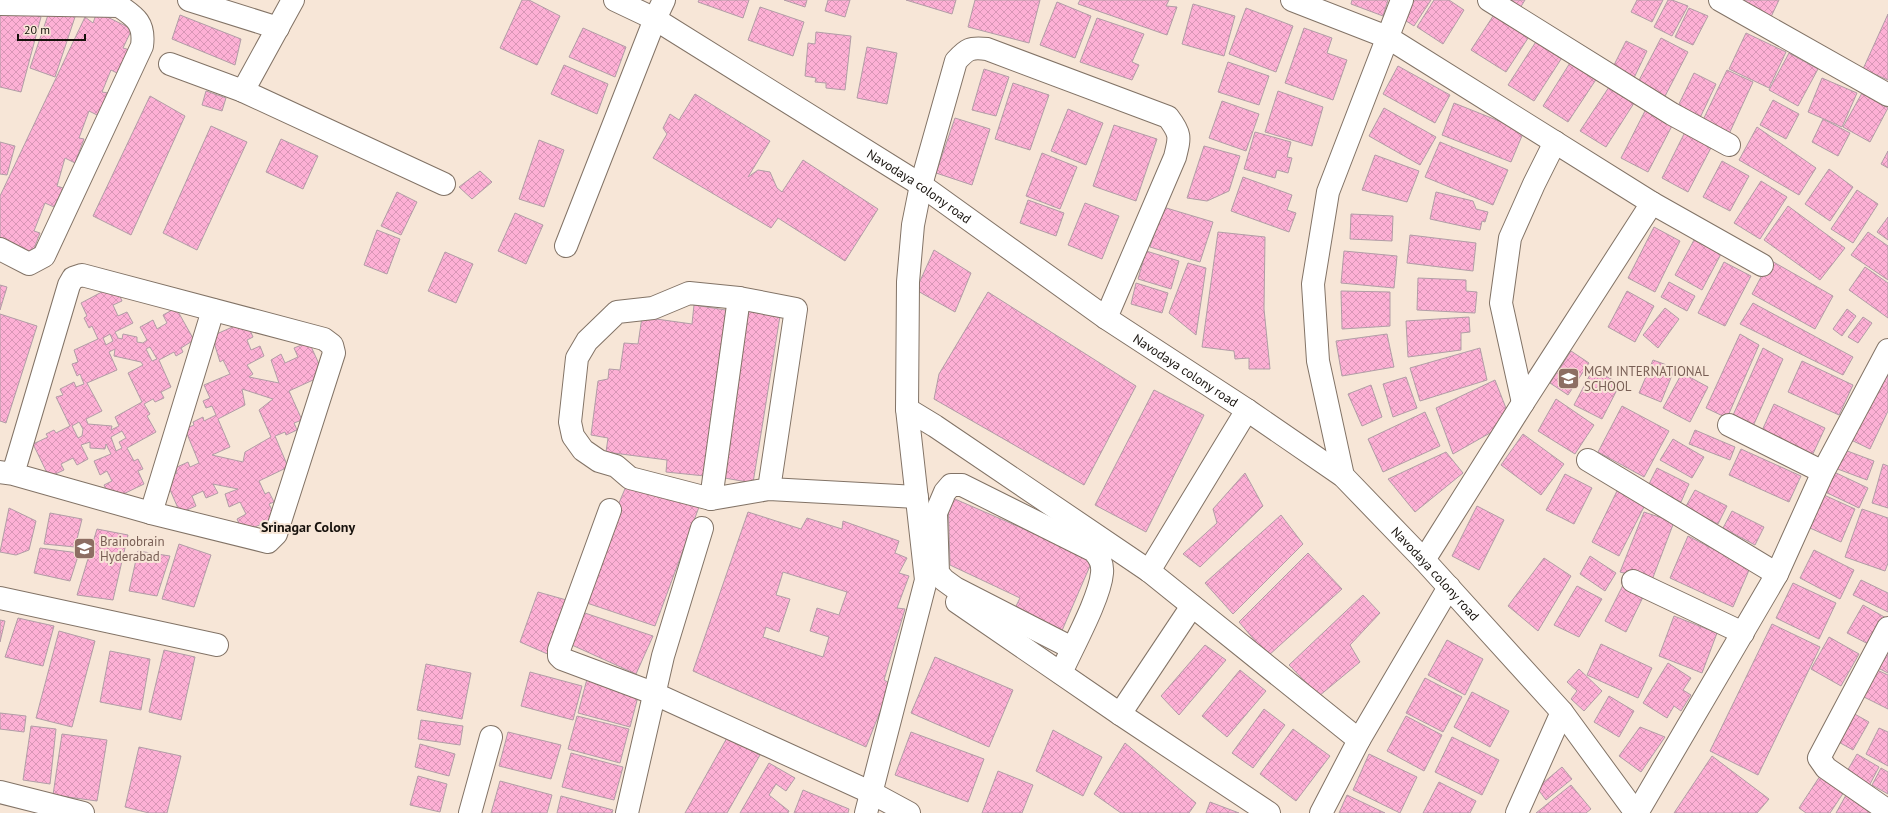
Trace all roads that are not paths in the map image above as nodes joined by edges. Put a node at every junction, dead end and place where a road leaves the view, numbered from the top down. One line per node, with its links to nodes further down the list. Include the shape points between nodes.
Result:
1 (190, 0): 10 (street)
2 (293, 0): 10 (street)
3 (615, 0): 9 (street, Navodaya colony road)
4 (1292, 0): 11 (street)
5 (1402, 0): 11 (street)
6 (1490, 0): 16 (street, via 1672,114)
7 (1720, 0): 14 (street)
8 (0, 4): 21 (street, via 119,6 135,16 144,35 142,46 44,256 29,264)
9 (660, 9): 18 (street, Navodaya colony road); 20 (street)
10 (278, 28): 13 (street)
11 (1387, 37): 15 (street); 34 (street, via 1328,192 1313,284 1318,362)
12 (170, 64): 13 (street)
13 (243, 91): 17 (street)
14 (1888, 95)
15 (1556, 142): 19 (street); 27 (street, via 1510,238 1501,303)
16 (1729, 145)
17 (444, 184)
18 (921, 185): 25 (street, Navodaya colony road); 25 (street, via 956,61 966,50 987,49 1168,117 1178,130 1179,142 1175,157); 28 (street, via 913,225 908,282)
19 (1652, 203): 22 (street); 27 (street)
20 (566, 246)
21 (0, 249)
22 (1762, 265)
23 (739, 298): 35 (street, via 796,309); 37 (street); 37 (street, via 688,293 653,308 617,312 587,341 577,358 570,422 573,436 583,450 599,460 616,466 630,478)
24 (213, 310): 33 (street, via 82,276 73,278); 39 (street); 39 (street, via 324,339 332,345 334,353 276,534 268,542)
25 (1106, 318): 29 (street, Navodaya colony road)
26 (1888, 350): 32 (street)
27 (1522, 403): 41 (street)
28 (907, 409): 36 (street); 42 (street)
29 (1247, 410): 34 (street, Navodaya colony road); 42 (street)
30 (1729, 425): 32 (street)
31 (1588, 460): 43 (street)
32 (1823, 472): 43 (street)
33 (7, 473): 39 (street)
34 (1343, 476): 41 (street, Navodaya colony road)
35 (769, 489): 36 (street); 37 (street)
36 (917, 497): 44 (street)
37 (711, 499)
38 (610, 510): 54 (street, via 559,656 570,663)
39 (151, 513)
40 (702, 528): 54 (street)
41 (1424, 560): 46 (street, Navodaya colony road)
42 (1149, 571): 48 (street)
43 (1777, 574): 50 (street)
44 (926, 580): 53 (street); 60 (street)
45 (1633, 581): 50 (street)
46 (1449, 587): 55 (street, Navodaya colony road); 58 (street)
47 (0, 598): 51 (street)
48 (1192, 606): 56 (street); 58 (street)
49 (1888, 628): 61 (street, via 1819,758 1826,768)
50 (1743, 633): 69 (street)
51 (217, 646)
52 (1072, 648): 52 (street, via 1096,596 1102,574 1101,559 1094,551 962,485 951,485 936,513 938,573 955,588); 53 (street)
53 (1061, 672): 56 (street)
54 (653, 694): 60 (street); 64 (street)
55 (1562, 712): 68 (street); 69 (street, Navodaya colony road)
56 (1120, 714): 66 (street)
57 (491, 737): 63 (street)
58 (1360, 740): 67 (street)
59 (0, 792): 62 (street)
60 (869, 803): 65 (street)
61 (1888, 811)
62 (83, 813)
63 (470, 813)
64 (627, 813)
65 (909, 813)
66 (1270, 813)
67 (1321, 813)
68 (1517, 813)
69 (1637, 813)

